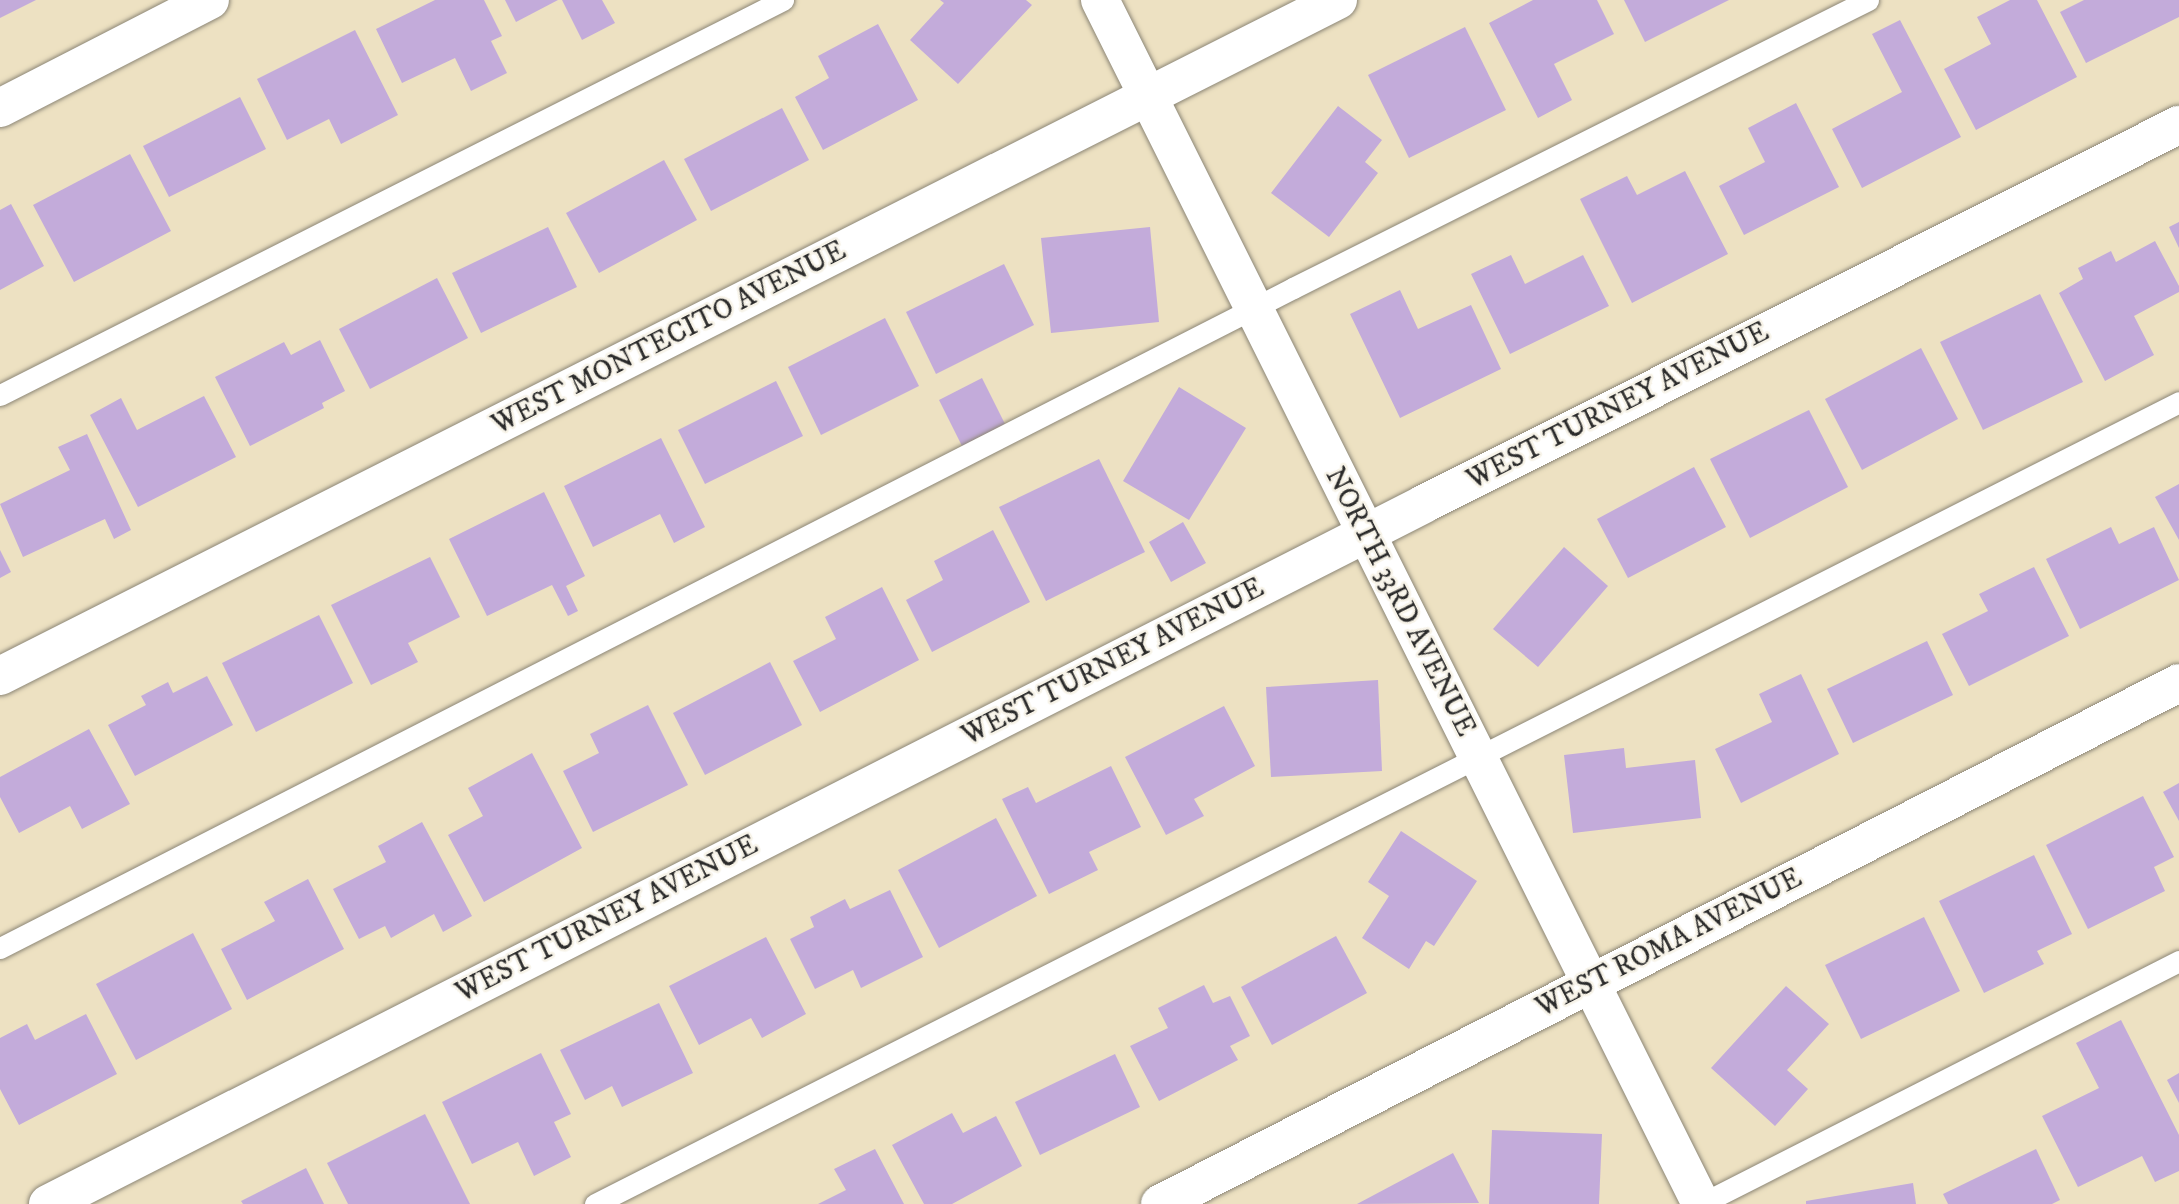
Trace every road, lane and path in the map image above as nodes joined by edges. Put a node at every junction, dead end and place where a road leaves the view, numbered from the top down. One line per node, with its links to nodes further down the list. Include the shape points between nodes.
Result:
1 (209, 0): 7 (street)
2 (783, 0): 10 (lane)
3 (1100, 0): 6 (street, NORTH 33RD AVENUE)
4 (1338, 0): 6 (street, WEST MONTECITO AVENUE)
5 (1868, 0): 9 (lane)
6 (1147, 97): 9 (street, NORTH 33RD AVENUE); 13 (street, WEST MONTECITO AVENUE)
7 (0, 108)
8 (2179, 125): 12 (street, WEST TURNEY AVENUE)
9 (1253, 308): 12 (street, NORTH 33RD AVENUE); 16 (lane)
10 (0, 395)
11 (2179, 402): 15 (lane)
12 (1366, 533): 15 (street, NORTH 33RD AVENUE); 19 (street, WEST TURNEY AVENUE)
13 (0, 676)
14 (2179, 683): 18 (street, WEST ROMA AVENUE)
15 (1477, 756): 18 (street, NORTH 33RD AVENUE); 20 (lane)
16 (0, 948)
17 (2179, 961): 22 (lane)
18 (1591, 984): 21 (street, WEST ROMA AVENUE); 22 (street, NORTH 33RD AVENUE)
19 (48, 1204)
20 (595, 1204)
21 (1160, 1204)
22 (1701, 1204)

